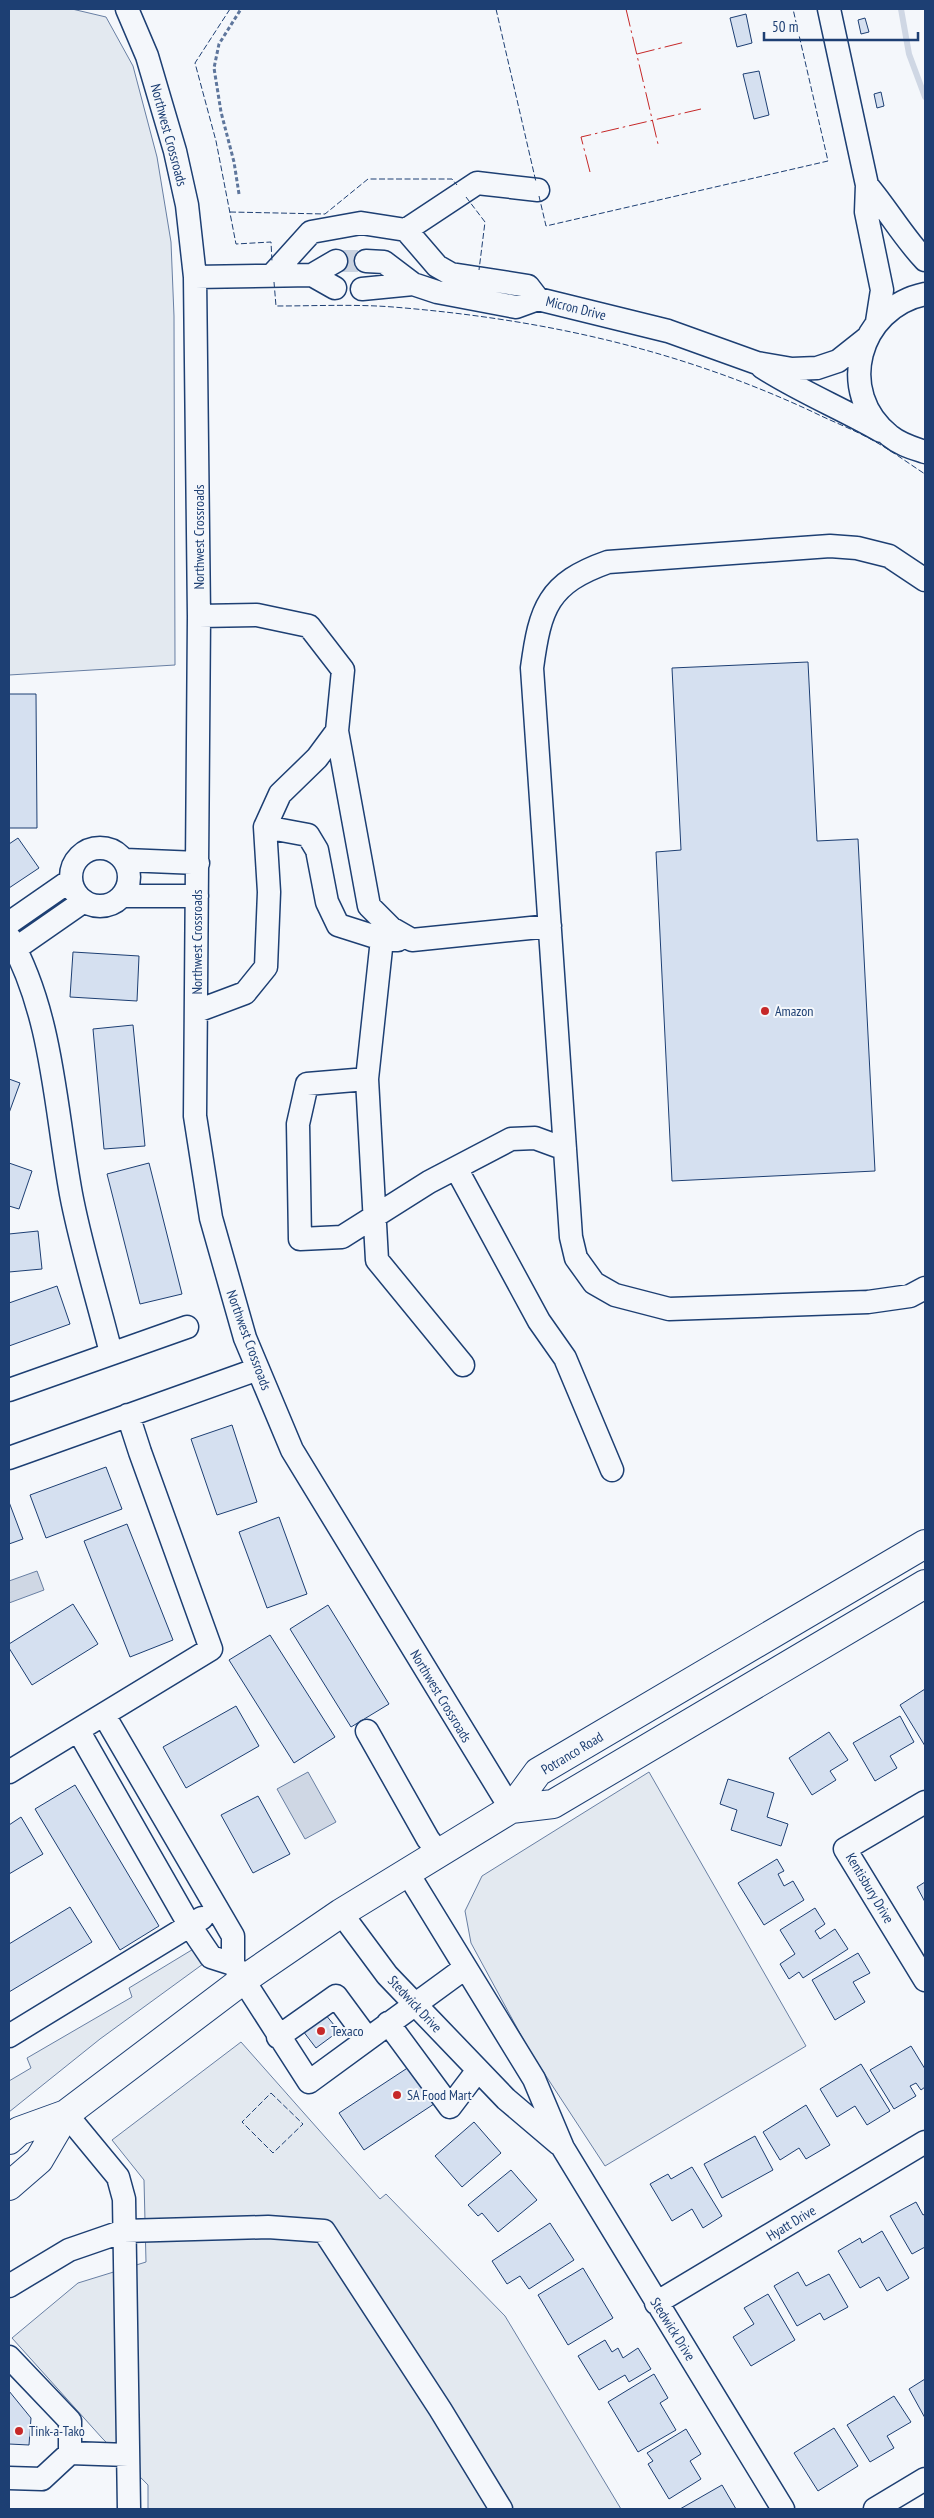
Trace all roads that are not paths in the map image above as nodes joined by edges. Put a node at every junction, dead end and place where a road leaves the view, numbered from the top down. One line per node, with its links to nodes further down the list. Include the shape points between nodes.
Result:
1 (128, 9): 11 (street, Northwest Crossroads, via 175,151 187,205)
2 (829, 9): 3 (street)
3 (867, 185): 6 (street, via 886,208 900,233); 17 (street, via 866,212 882,290)
4 (538, 190): 5 (street, via 477,182)
5 (406, 230): 9 (street, via 361,223 310,232); 16 (street, via 437,266 451,274 528,286)
6 (925, 260)
7 (336, 261): 10 (street)
8 (366, 261): 12 (street, via 384,262)
9 (273, 274): 10 (street); 11 (street)
10 (312, 275): 13 (street)
11 (195, 277): 21 (street, Northwest Crossroads)
12 (413, 284): 14 (street, Micron Drive); 16 (street, Micron Drive, via 437,292 516,307)
13 (335, 288)
14 (362, 288)
15 (925, 294): 17 (street, Micron Drive, via 901,302)
16 (538, 299): 18 (street, Micron Drive, via 668,331)
17 (872, 330): 18 (street, Micron Drive, via 838,361 817,368); 19 (street, via 860,359 859,380 863,395 875,421)
18 (757, 363): 19 (street, Micron Drive, via 790,385 836,405)
19 (912, 448)
20 (925, 580): 31 (street, via 889,556 830,546 608,562 580,572 559,590 545,608 537,630 532,668)
21 (199, 616): 22 (street, via 257,615 309,626 343,670); 25 (street, Northwest Crossroads)
22 (337, 731): 23 (street, via 317,758 280,794); 33 (street, via 369,906 391,928)
23 (265, 826): 32 (street, via 308,835 317,850 327,902 338,924); 35 (street, via 269,892 266,967 245,993)
24 (124, 860): 25 (street); 26 (street, via 108,848 87,851 76,860); 27 (street, via 130,878)
25 (198, 863): 28 (street, Northwest Crossroads)
26 (71, 880): 29 (street, via 76,894); 30 (street)
27 (122, 896): 28 (street); 29 (street, via 104,906)
28 (198, 896): 35 (street, Northwest Crossroads)
29 (84, 901): 34 (street)
30 (9, 923)
31 (550, 926): 33 (street); 37 (street)
32 (382, 939): 33 (street); 36 (street)
33 (412, 940)
34 (12, 943): 42 (street, via 30,985 48,1049 71,1195)
35 (196, 1011): 44 (street, Northwest Crossroads, via 195,1116 211,1218 236,1311)
36 (367, 1080): 39 (street); 39 (street, via 307,1084 298,1124 300,1239 342,1237)
37 (566, 1149): 38 (street, via 535,1138 511,1139); 40 (street, via 576,1258 594,1283 615,1295 670,1309 868,1302 910,1296)
38 (456, 1168): 39 (street); 48 (street, via 539,1321 565,1358)
39 (374, 1214): 43 (street, via 377,1260)
40 (925, 1288)
41 (187, 1327): 42 (street)
42 (111, 1353): 45 (street)
43 (462, 1365)
44 (258, 1369): 46 (street); 56 (street, Northwest Crossroads, via 292,1450)
45 (9, 1390)
46 (128, 1415): 47 (street); 51 (street, via 211,1649)
47 (9, 1458)
48 (612, 1470)
49 (925, 1544): 56 (main road, Potranco Road, via 538,1772)
50 (925, 1584): 56 (main road, via 553,1804)
51 (104, 1714): 52 (street); 59 (street)
52 (78, 1730): 54 (street); 61 (street)
53 (367, 1731): 57 (street)
54 (9, 1772)
55 (925, 1802): 64 (street, Kentisbury Drive, via 845,1849)
56 (511, 1809): 57 (main road)
57 (439, 1853): 58 (main road)
58 (406, 1872): 60 (main road); 62 (street, Stedwick Drive)
59 (217, 1908): 61 (street); 63 (street, via 233,1936)
60 (341, 1913): 63 (main road); 65 (street, Stedwick Drive, via 387,1974)
61 (190, 1926): 63 (street, via 211,1957); 67 (street)
62 (465, 1968): 65 (street); 74 (street, Stedwick Drive, via 534,2079)
63 (238, 1972): 68 (street); 71 (main road)
64 (925, 1980)
65 (414, 2003): 66 (street); 70 (street, Stedwick Drive)
66 (388, 2023): 69 (street); 70 (street, via 450,2106)
67 (9, 2036)
68 (278, 2037): 69 (street, via 336,1996); 69 (street, via 309,2082)
69 (368, 2038)
70 (478, 2070): 74 (street, Stedwick Drive, via 506,2099)
71 (66, 2114): 72 (main road, via 19,2131); 75 (main road, via 38,2160); 76 (street, via 118,2178 124,2199)
72 (9, 2140)
73 (925, 2142): 78 (street, Hyatt Drive)
74 (564, 2148): 78 (street, Stedwick Drive)
75 (9, 2186)
76 (124, 2231): 77 (street, via 69,2250); 81 (street); 85 (street, via 268,2227 324,2231)
77 (9, 2286)
78 (656, 2303): 86 (street, Stedwick Drive)
79 (9, 2357): 80 (street, via 70,2421)
80 (70, 2453): 81 (street); 82 (street, via 42,2479)
81 (128, 2456): 84 (street)
82 (9, 2478)
83 (925, 2479): 87 (street)
84 (129, 2509)
85 (501, 2509)
86 (783, 2509)
87 (875, 2509)

